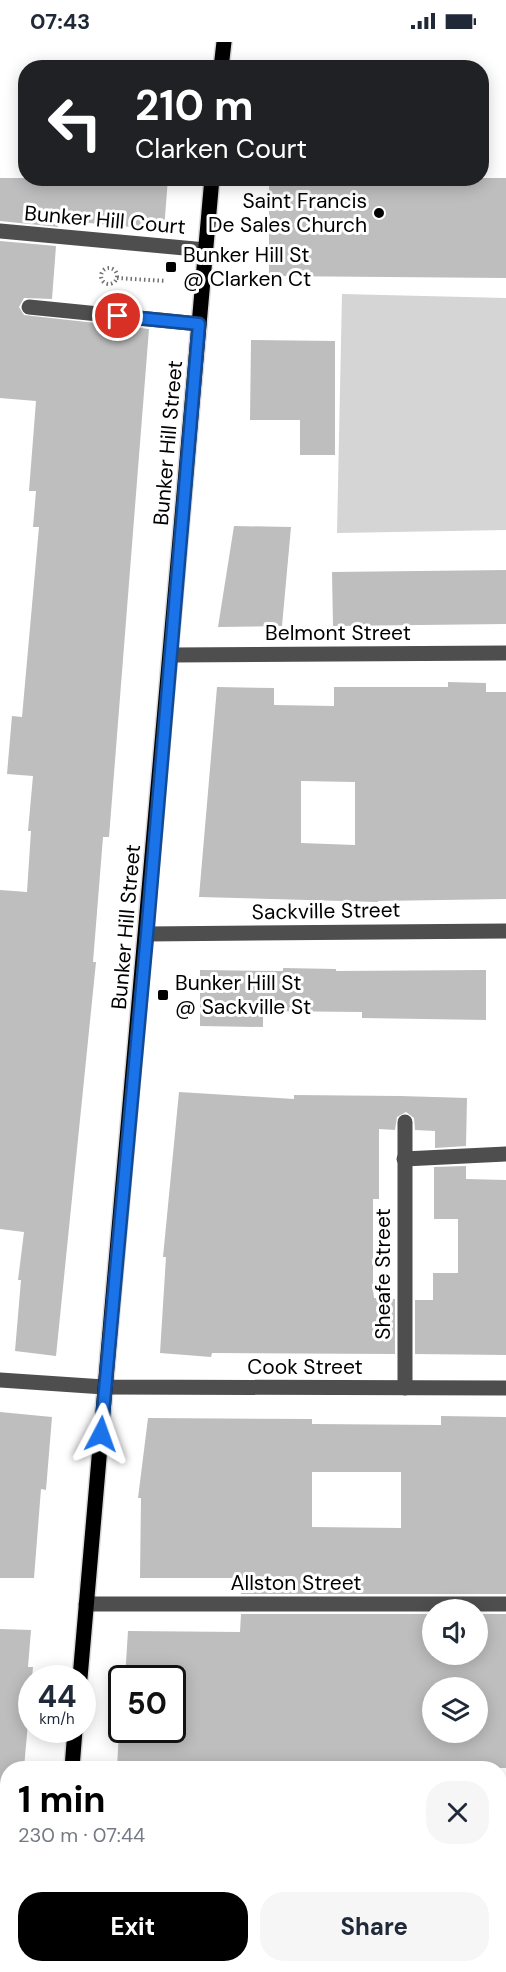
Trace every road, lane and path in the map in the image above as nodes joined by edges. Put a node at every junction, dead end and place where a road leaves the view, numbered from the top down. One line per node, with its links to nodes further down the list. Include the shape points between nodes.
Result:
1 (224, 42): 2 (main road)
2 (223, 60)
3 (211, 186): 5 (main road, Bunker Hill Street)
4 (0, 231): 5 (street, Bunker Hill Court)
5 (206, 250): 9 (main road, Bunker Hill Street)
6 (117, 278): 6 (path, via 113,268 106,267 100,278 106,284); 7 (path)
7 (166, 280)
8 (29, 307): 9 (street)
9 (199, 324): 11 (main road, Bunker Hill Street)
10 (506, 653): 11 (street, Belmont Street)
11 (171, 655): 13 (main road, Bunker Hill Street)
12 (506, 931): 13 (street, Sackville Street)
13 (147, 934): 18 (main road, Bunker Hill Street)
14 (405, 1122): 16 (street, Sheafe Street)
15 (506, 1154): 16 (street)
16 (404, 1159): 19 (street, Sheafe Street)
17 (0, 1380): 18 (street, Cook Street)
18 (104, 1387): 19 (street, Cook Street); 21 (main road, Bunker Hill Street)
19 (405, 1388): 20 (street, Cook Street)
20 (506, 1388)
21 (86, 1604): 22 (street, Allston Street); 23 (main road, Bunker Hill Street)
22 (506, 1604)
23 (81, 1665)
24 (74, 1743): 25 (main road)
25 (73, 1761)

